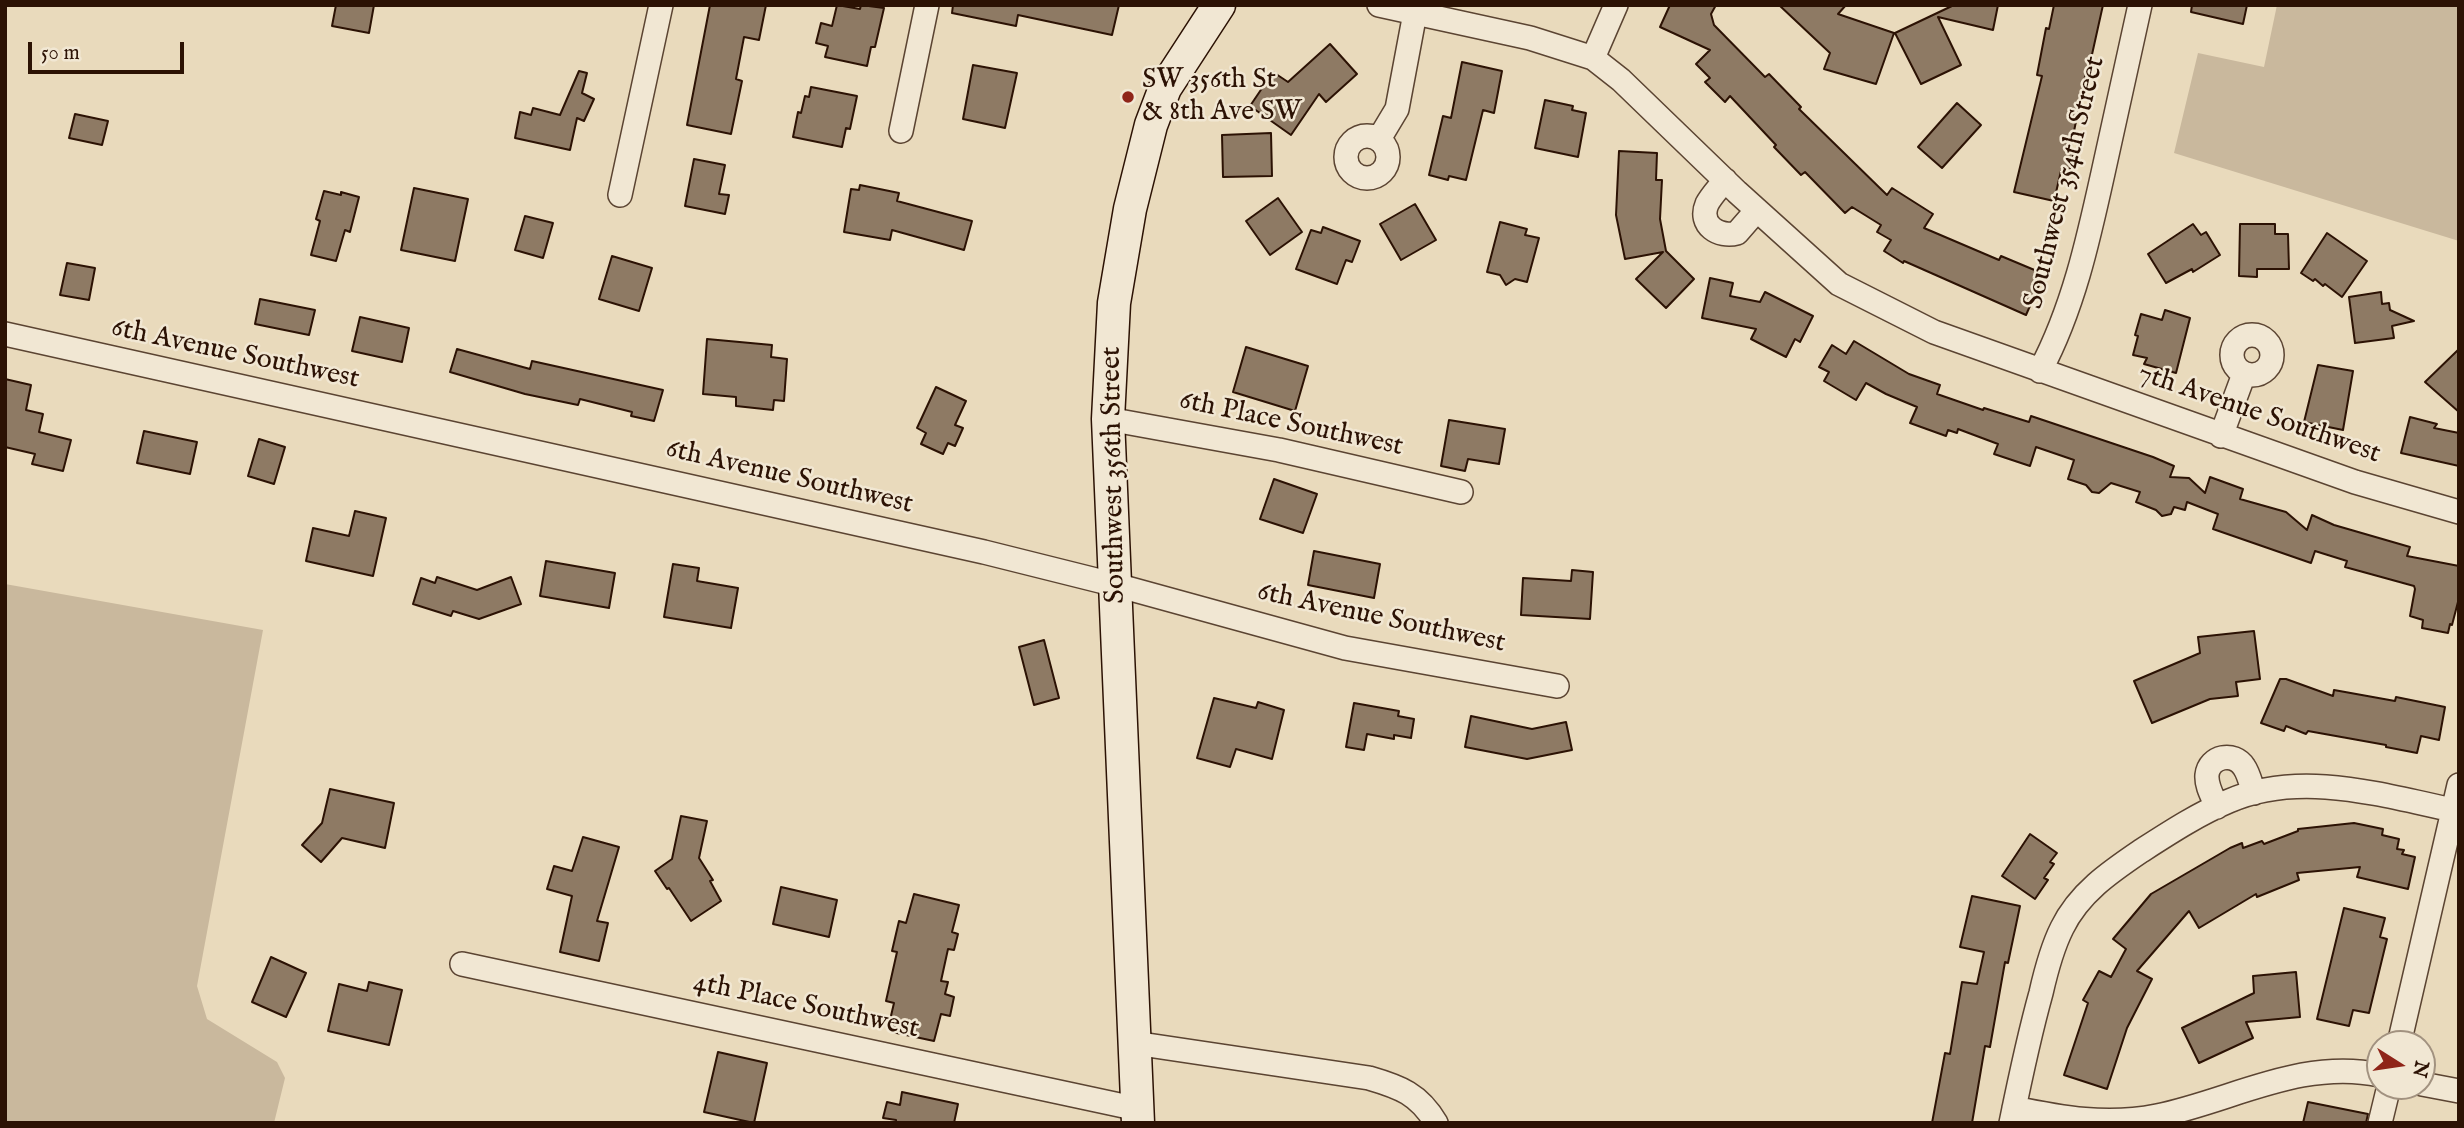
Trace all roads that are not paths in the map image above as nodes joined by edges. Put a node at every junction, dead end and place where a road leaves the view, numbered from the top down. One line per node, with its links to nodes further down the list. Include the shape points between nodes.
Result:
1 (661, 5): 12 (street)
2 (927, 5): 9 (street)
3 (1219, 5): 17 (main road, Southwest 356th Street, via 1165,88 1151,125 1114,303)
4 (1379, 5): 7 (street)
5 (1616, 5): 8 (street)
6 (2140, 5): 15 (street, Southwest 354th Street, via 2090,233 2074,290)
7 (1415, 13): 8 (street, via 1517,34); 10 (street, via 1397,109)
8 (1593, 58): 11 (street, 7th Avenue Southwest)
9 (901, 131)
10 (1379, 139)
11 (1725, 180): 13 (street, 7th Avenue Southwest); 13 (street, via 1705,211 1714,231 1737,233)
12 (620, 195)
13 (1757, 210): 15 (street, 7th Avenue Southwest, via 1839,285 1934,332)
14 (5, 334): 21 (street, 6th Avenue Southwest)
15 (2040, 372): 18 (street, 7th Avenue Southwest)
16 (2244, 374): 18 (street)
17 (1108, 419): 19 (street, 6th Place Southwest, via 1279,450); 21 (main road, Southwest 356th Street)
18 (2221, 436): 20 (street, 7th Avenue Southwest)
19 (1461, 492)
20 (2459, 512)
21 (1116, 585): 22 (street, 6th Avenue Southwest, via 1345,648); 29 (main road, Southwest 356th Street)
22 (1558, 686)
23 (2459, 785): 26 (street)
24 (2254, 793): 25 (street); 25 (street, via 2240,762 2218,759 2207,771); 26 (street, via 2326,787)
25 (2217, 807): 34 (street, via 2121,864 2097,881 2077,904 2051,954)
26 (2453, 810): 28 (street)
27 (461, 964): 35 (street, 4th Place Southwest)
28 (2402, 1030)
29 (1134, 1043): 35 (main road, Southwest 356th Street); 36 (street, via 1369,1078 1414,1096)
30 (2366, 1073): 34 (street, via 2327,1071 2283,1079 2132,1120 2087,1122)
31 (2436, 1087): 32 (street)
32 (2459, 1091)
33 (2386, 1100): 37 (street)
34 (2012, 1115)
35 (1138, 1116)
36 (1436, 1123)
37 (2381, 1123)

